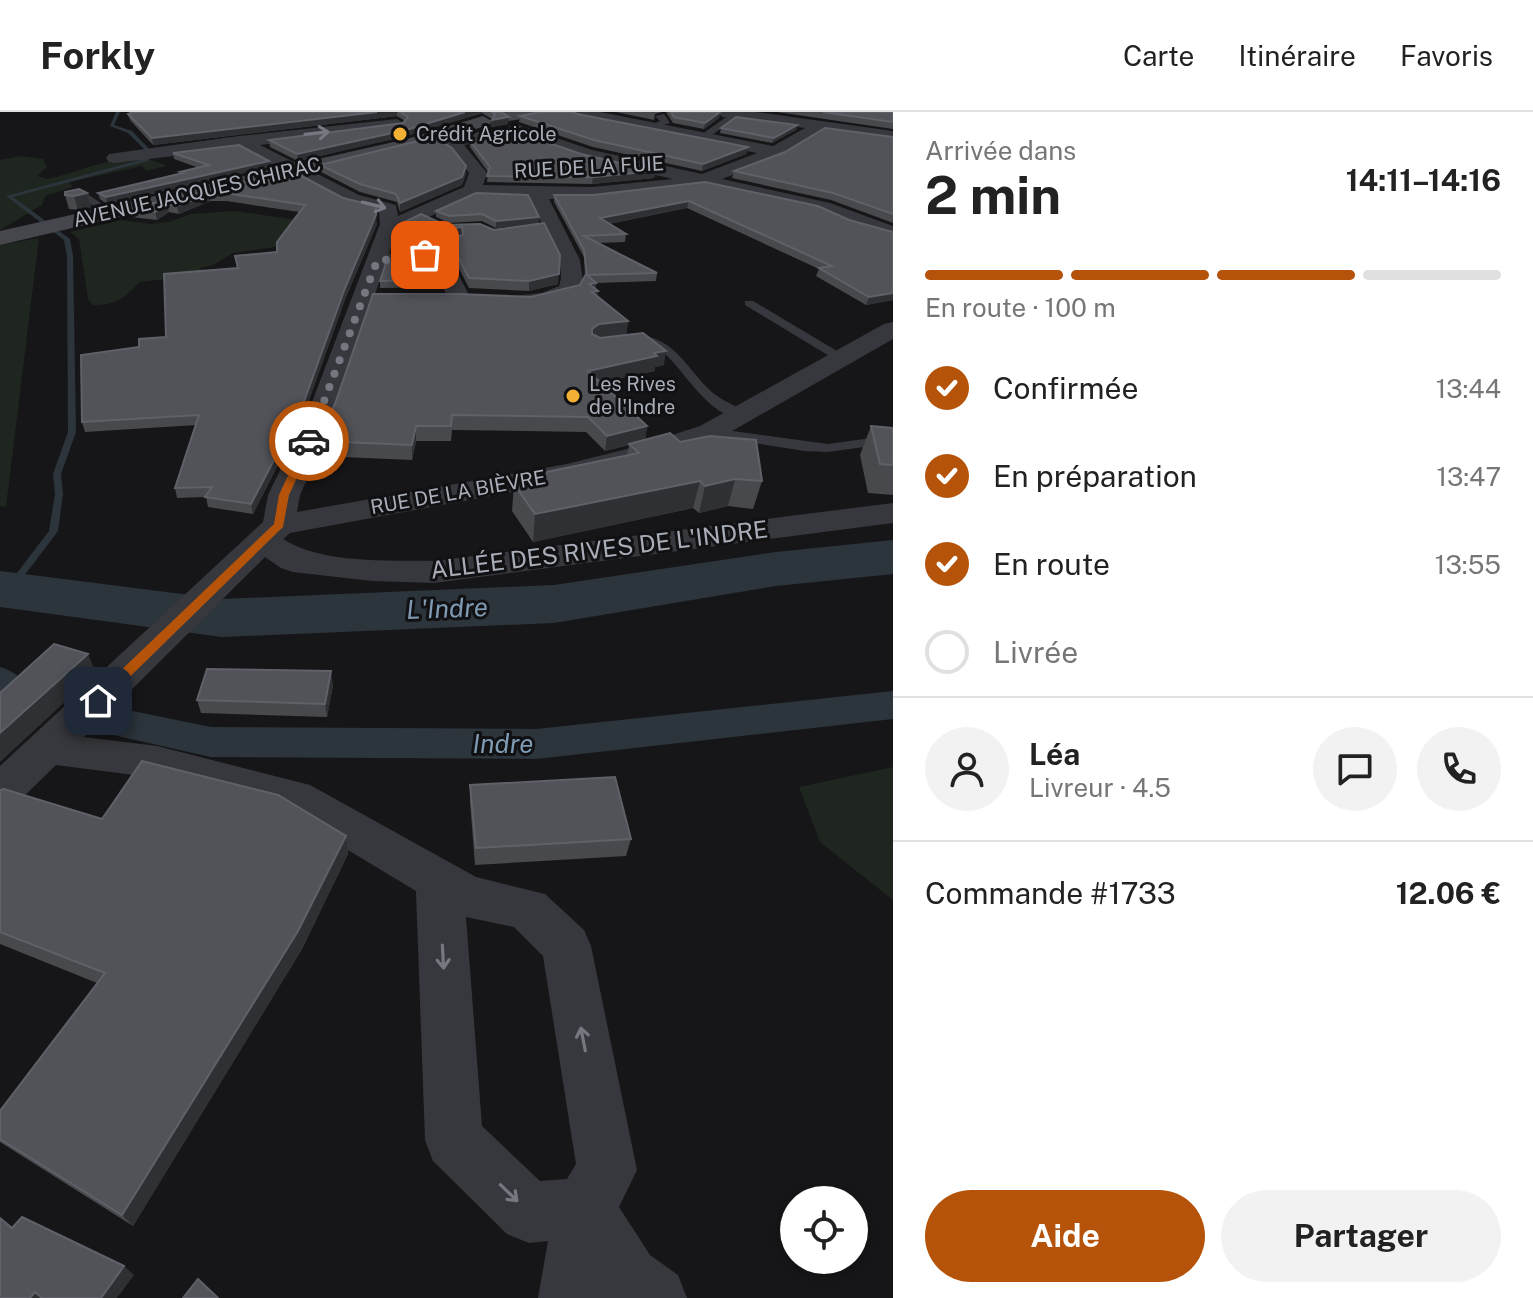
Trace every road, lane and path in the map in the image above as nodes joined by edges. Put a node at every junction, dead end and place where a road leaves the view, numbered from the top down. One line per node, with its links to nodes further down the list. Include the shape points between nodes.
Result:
1 (533, 112): 5 (main road)
2 (577, 112): 9 (street, via 659,122)
3 (729, 113): 6 (street); 9 (lane)
4 (459, 114): 5 (main road); 8 (main road)
5 (500, 120): 8 (main road); 8 (street); 11 (street)
6 (810, 120): 7 (street); 12 (street)
7 (893, 136)
8 (439, 137): 10 (street, one-way to 8, via 404,121 409,130); 15 (main road, AVENUE JACQUES CHIRAC); 17 (street, via 484,161)
9 (704, 137): 12 (street)
10 (239, 141): 14 (street); 15 (street)
11 (572, 150): 13 (street); 16 (street)
12 (776, 152): 16 (street)
13 (526, 155)
14 (115, 158)
15 (291, 169): 22 (main road, AVENUE JACQUES CHIRAC); 23 (street, one-way to 23, via 352,199 389,209 388,221)
16 (707, 179): 18 (street, RUE DE LA FUIE); 20 (street)
17 (472, 190): 18 (street, RUE DE LA FUIE); 23 (street, via 425,219)
18 (537, 194): 32 (street, via 544,229 569,253 574,284 570,290 530,301)
19 (83, 195): 22 (lane)
20 (823, 207): 21 (street); 24 (street)
21 (893, 210)
22 (109, 212): 25 (main road, AVENUE JACQUES CHIRAC)
23 (394, 225): 28 (street, via 387,229)
24 (893, 232)
25 (7, 236)
26 (457, 241): 27 (lane, via 423,247)
27 (433, 256): 28 (street); 32 (street)
28 (377, 261): 30 (street)
29 (435, 297): 32 (street)
30 (361, 298): 31 (street); 41 (street, via 321,415)
31 (391, 298)
32 (482, 299)
33 (749, 303): 36 (lane)
34 (893, 329): 36 (street, RUE DE LA BIÈVRE)
35 (623, 340): 37 (lane, via 658,343 674,353 710,397)
36 (841, 357): 37 (street, RUE DE LA BIÈVRE)
37 (742, 415): 38 (street, RUE DE LA BIÈVRE)
38 (710, 432): 39 (lane, via 783,446); 41 (street, RUE DE LA BIÈVRE, via 567,473)
39 (893, 439)
40 (893, 513): 41 (street, ALLÉE DES RIVES DE L'INDRE, via 434,572 293,561)
41 (265, 537): 42 (street)
42 (64, 734): 43 (street); 44 (street, via 62,751 157,762 295,797)
43 (0, 793)
44 (439, 879): 45 (street, one-way to 44, via 607,1170 566,946 528,909 467,896); 45 (street, one-way to 45, via 454,1140 529,1212)
45 (584, 1208): 46 (street); 47 (street, via 627,1278)
46 (570, 1298)
47 (655, 1298)

